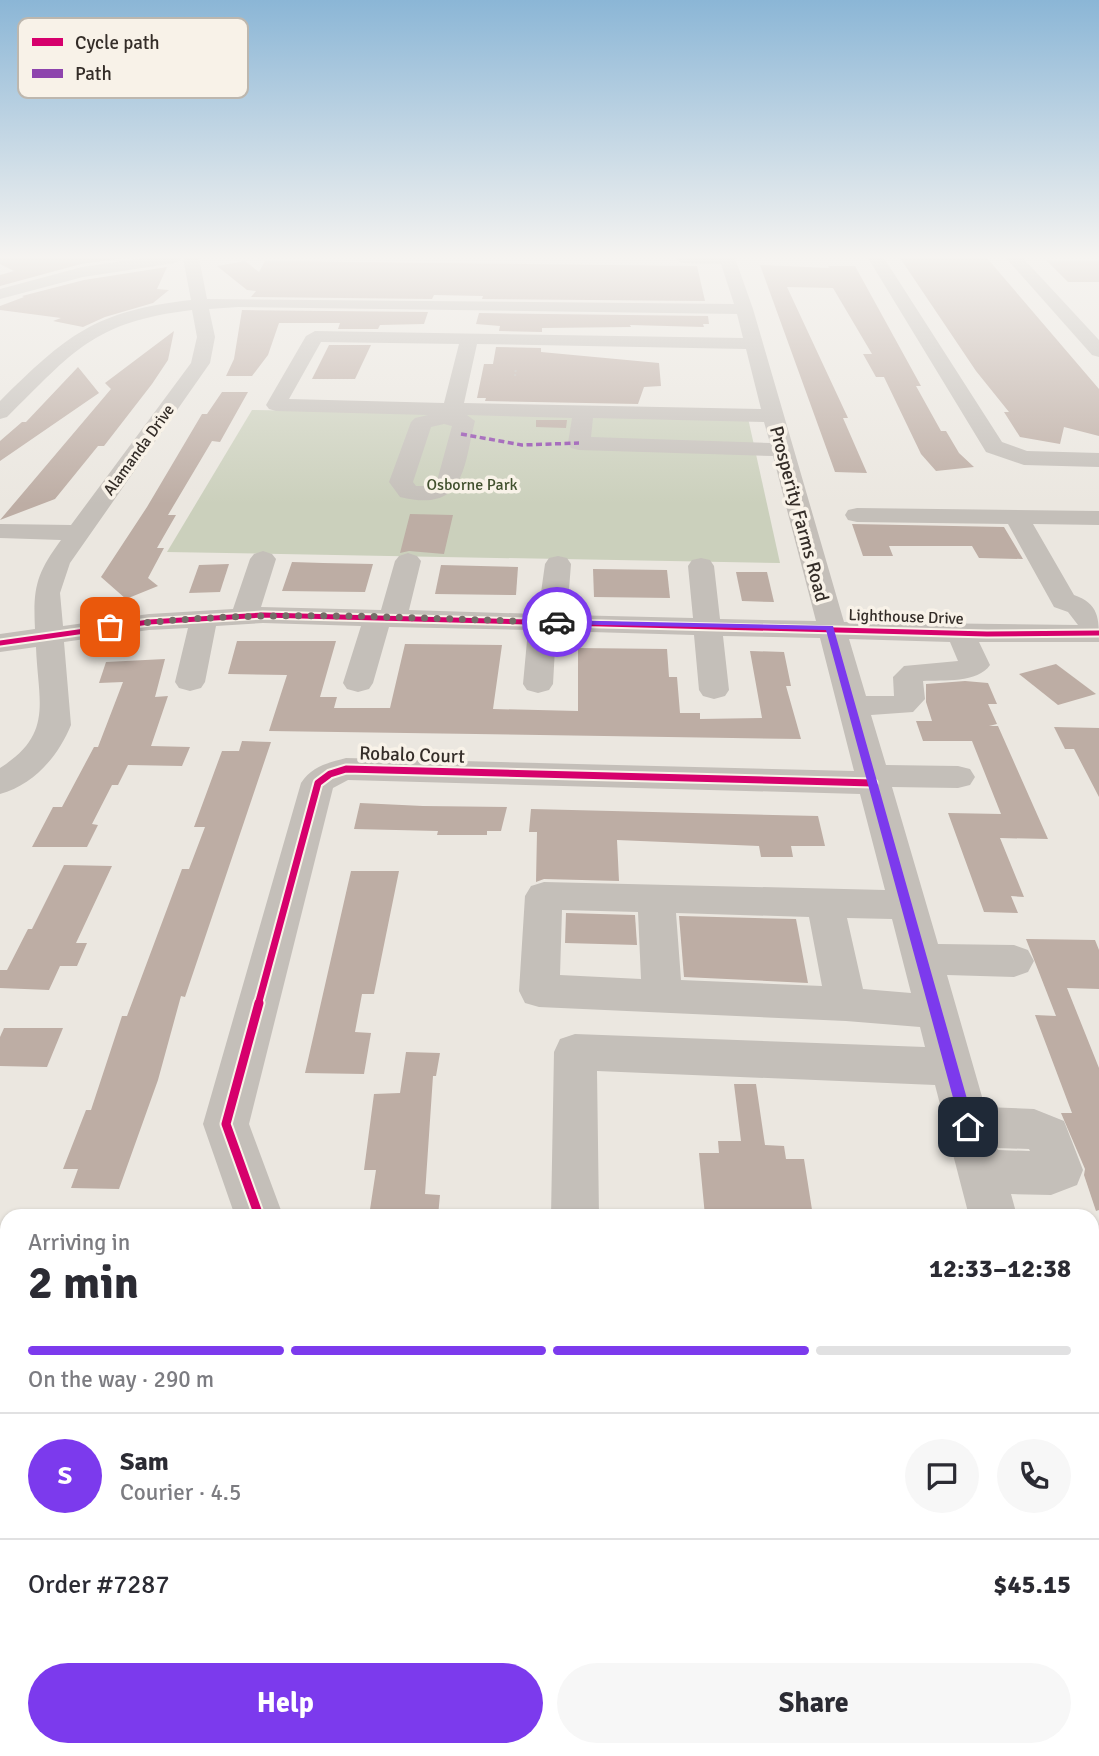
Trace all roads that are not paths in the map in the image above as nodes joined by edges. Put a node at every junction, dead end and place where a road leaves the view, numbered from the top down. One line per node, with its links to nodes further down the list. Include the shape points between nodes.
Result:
1 (469, 339): 11 (street)
2 (78, 340): 10 (street)
3 (205, 340): 19 (street, Alamanda Drive, via 200,363)
4 (313, 340): 11 (street, via 276,405)
5 (523, 340): 8 (street)
6 (752, 340): 8 (street, Prosperity Farms Road)
7 (927, 340): 14 (street, via 994,447 1024,458)
8 (753, 344): 12 (street, Prosperity Farms Road)
9 (583, 410): 11 (street); 12 (street); 13 (street, via 579,443)
10 (0, 413)
11 (448, 413)
12 (773, 416): 13 (street, Prosperity Farms Road)
13 (782, 450): 30 (street, Prosperity Farms Road)
14 (1099, 460)
15 (857, 515): 16 (street)
16 (1016, 517): 17 (street); 24 (street, via 1064,601)
17 (1099, 518)
18 (0, 531): 19 (street)
19 (79, 533): 33 (street, Alamanda Drive, via 50,578)
20 (263, 559): 25 (street)
21 (408, 561): 27 (street)
22 (558, 564): 28 (street)
23 (701, 566): 29 (street)
24 (1089, 606): 32 (street)
25 (244, 616): 26 (street, Lighthouse Drive); 27 (street, Lighthouse Drive)
26 (204, 617): 33 (street, Lighthouse Drive); 35 (street)
27 (385, 618): 28 (street, Lighthouse Drive); 36 (street)
28 (548, 621): 29 (street, Lighthouse Drive); 37 (street)
29 (707, 625): 30 (street, Lighthouse Drive); 38 (street)
30 (830, 628): 31 (street, Lighthouse Drive); 39 (street, Prosperity Farms Road)
31 (961, 633): 32 (street, Lighthouse Drive); 39 (street, via 975,665 954,671 914,672 908,677 910,699 902,705)
32 (1099, 633)
33 (50, 636): 34 (street, Lighthouse Drive); 42 (street, Alamanda Drive, via 56,715 52,736 36,757)
34 (0, 643)
35 (190, 682)
36 (358, 683)
37 (538, 684)
38 (714, 690)
39 (852, 706): 41 (street, Prosperity Farms Road)
40 (958, 777): 41 (street, Robalo Court)
41 (872, 779): 45 (street, Prosperity Farms Road); 54 (street, Robalo Court, via 346,769 330,774 318,783 226,1124)
42 (0, 783)
43 (656, 898): 44 (street); 48 (street); 48 (street, via 544,896 539,991)
44 (825, 902): 45 (street); 49 (street)
45 (906, 905): 46 (street, Prosperity Farms Road)
46 (922, 959): 47 (street); 50 (street, Prosperity Farms Road)
47 (1014, 961)
48 (662, 996): 49 (street)
49 (846, 1004): 50 (street)
50 (938, 1012): 51 (street, Prosperity Farms Road)
51 (951, 1067): 52 (street, Prosperity Farms Road); 55 (street, via 575,1052)
52 (968, 1127): 53 (street, Prosperity Farms Road); 53 (street, via 1034,1129 1048,1136 1060,1170)
53 (980, 1171): 56 (street, Prosperity Farms Road)
54 (257, 1209)
55 (575, 1209)
56 (990, 1209)

